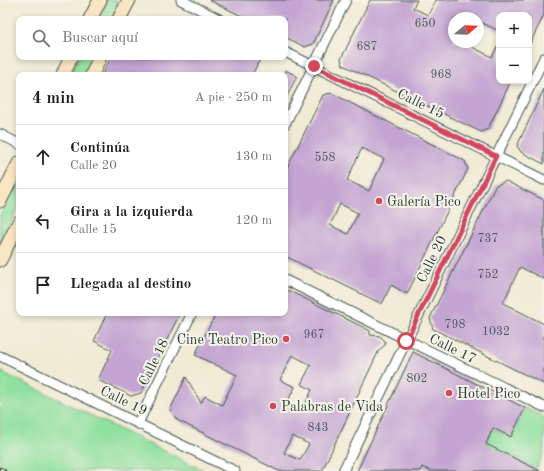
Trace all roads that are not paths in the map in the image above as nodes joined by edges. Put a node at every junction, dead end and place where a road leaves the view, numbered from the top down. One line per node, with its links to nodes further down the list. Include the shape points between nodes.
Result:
1 (100, 0): 5 (main road)
2 (128, 0): 6 (main road)
3 (181, 0): 7 (street)
4 (346, 0): 12 (street)
5 (92, 16)
6 (120, 16)
7 (213, 16)
8 (288, 53): 12 (street, Calle 15)
9 (544, 58): 18 (street, Calle 20)
10 (70, 60): 13 (main road)
11 (99, 60): 14 (main road)
12 (314, 66): 15 (street); 18 (street, Calle 15)
13 (64, 72)
14 (93, 72)
15 (288, 118)
16 (0, 134): 17 (street)
17 (16, 142)
18 (496, 156): 20 (street, Calle 15); 26 (street, Calle 20)
19 (16, 169): 21 (main road)
20 (544, 180)
21 (0, 201)
22 (16, 228): 23 (main road)
23 (0, 260)
24 (288, 282): 26 (street, Calle 17)
25 (191, 316): 29 (street, Calle 18)
26 (406, 341): 28 (street, Calle 17); 31 (street, Calle 20)
27 (0, 356): 29 (street, Calle 19)
28 (544, 407)
29 (138, 423): 30 (street, Calle 19)
30 (235, 471)
31 (343, 471)

